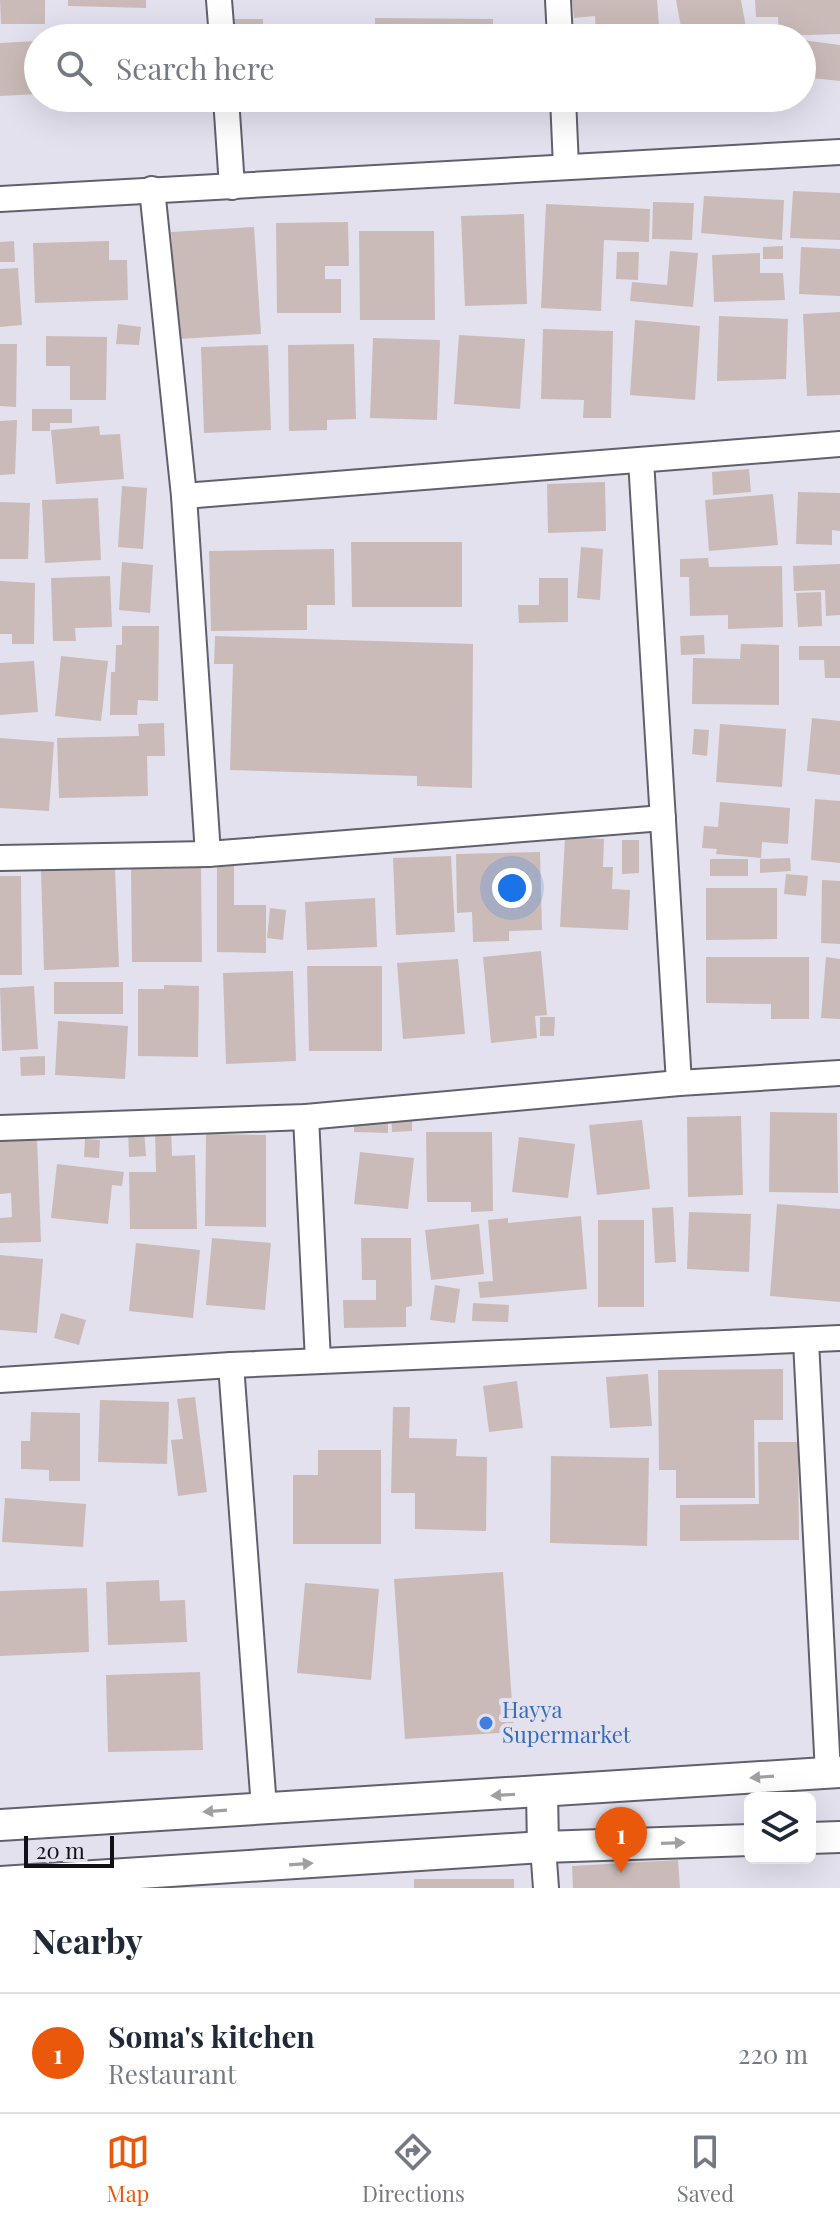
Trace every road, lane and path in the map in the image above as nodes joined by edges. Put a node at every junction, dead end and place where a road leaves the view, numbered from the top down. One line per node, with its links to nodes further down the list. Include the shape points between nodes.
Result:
1 (219, 0): 3 (street)
2 (558, 0): 4 (street)
3 (221, 24)
4 (559, 24)
5 (227, 112): 9 (street)
6 (564, 112): 8 (street)
7 (840, 152): 8 (street)
8 (566, 167): 9 (street)
9 (232, 187): 10 (street)
10 (152, 189): 11 (street); 14 (street)
11 (0, 199)
12 (840, 444): 13 (street)
13 (641, 460): 14 (street); 15 (street)
14 (184, 496): 16 (street)
15 (663, 818): 16 (street); 19 (street)
16 (208, 854): 17 (street)
17 (0, 858)
18 (840, 1073): 19 (street)
19 (679, 1083): 20 (street)
20 (306, 1117): 21 (street); 24 (street)
21 (0, 1128)
22 (840, 1338): 23 (street)
23 (806, 1341): 24 (street); 27 (street)
24 (318, 1361): 25 (street)
25 (231, 1365): 26 (street); 29 (street)
26 (0, 1380)
27 (834, 1773): 28 (street, one-way to 28)
28 (542, 1792): 29 (street, one-way to 29); 34 (street)
29 (264, 1808): 30 (street, one-way to 30)
30 (0, 1825)
31 (840, 1837): 32 (street)
32 (816, 1838)
33 (744, 1840): 34 (street, one-way to 33)
34 (543, 1847): 35 (street, one-way to 34); 37 (street)
35 (249, 1878): 36 (street)
36 (0, 1882)
37 (546, 1888)

